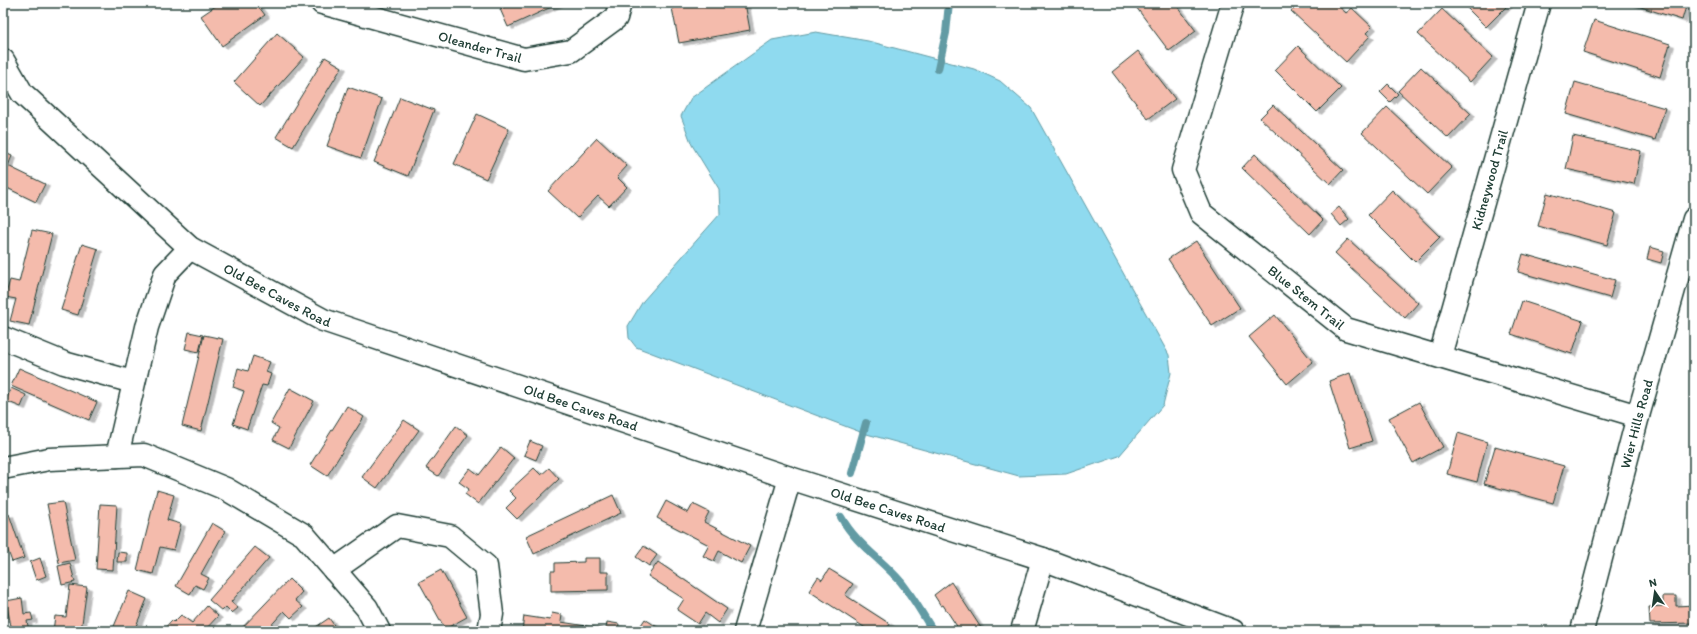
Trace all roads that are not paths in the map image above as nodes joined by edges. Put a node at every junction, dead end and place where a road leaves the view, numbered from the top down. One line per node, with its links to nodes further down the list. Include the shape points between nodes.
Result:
1 (322, 3): 2 (street, Oleander Trail, via 524,59 571,51 616,18)
2 (620, 3)
3 (1233, 3): 9 (street, Blue Stem Trail, via 1183,170 1201,213 1346,329)
4 (1539, 3): 9 (street, Kidneywood Trail)
5 (3, 60): 7 (street, Old Bee Caves Road, via 22,93)
6 (1694, 219): 11 (street, Wier Hills Road)
7 (190, 248): 10 (street, via 165,274 147,327); 14 (street, Old Bee Caves Road, via 323,320)
8 (3, 338): 10 (street, via 64,363)
9 (1440, 356): 11 (street, Blue Stem Trail)
10 (133, 382): 12 (street)
11 (1638, 416): 22 (street, Wier Hills Road)
12 (118, 456): 13 (street, via 49,459); 16 (street, via 144,455 226,488 304,535)
13 (3, 468)
14 (790, 478): 15 (street, Old Bee Caves Road); 19 (street)
15 (1043, 560): 20 (street); 21 (street, Old Bee Caves Road)
16 (334, 570): 17 (street, via 367,608); 18 (street, via 397,526 450,536 486,566 492,614)
17 (379, 631)
18 (489, 631)
19 (745, 631)
20 (1022, 631)
21 (1233, 631)
22 (1582, 631)

